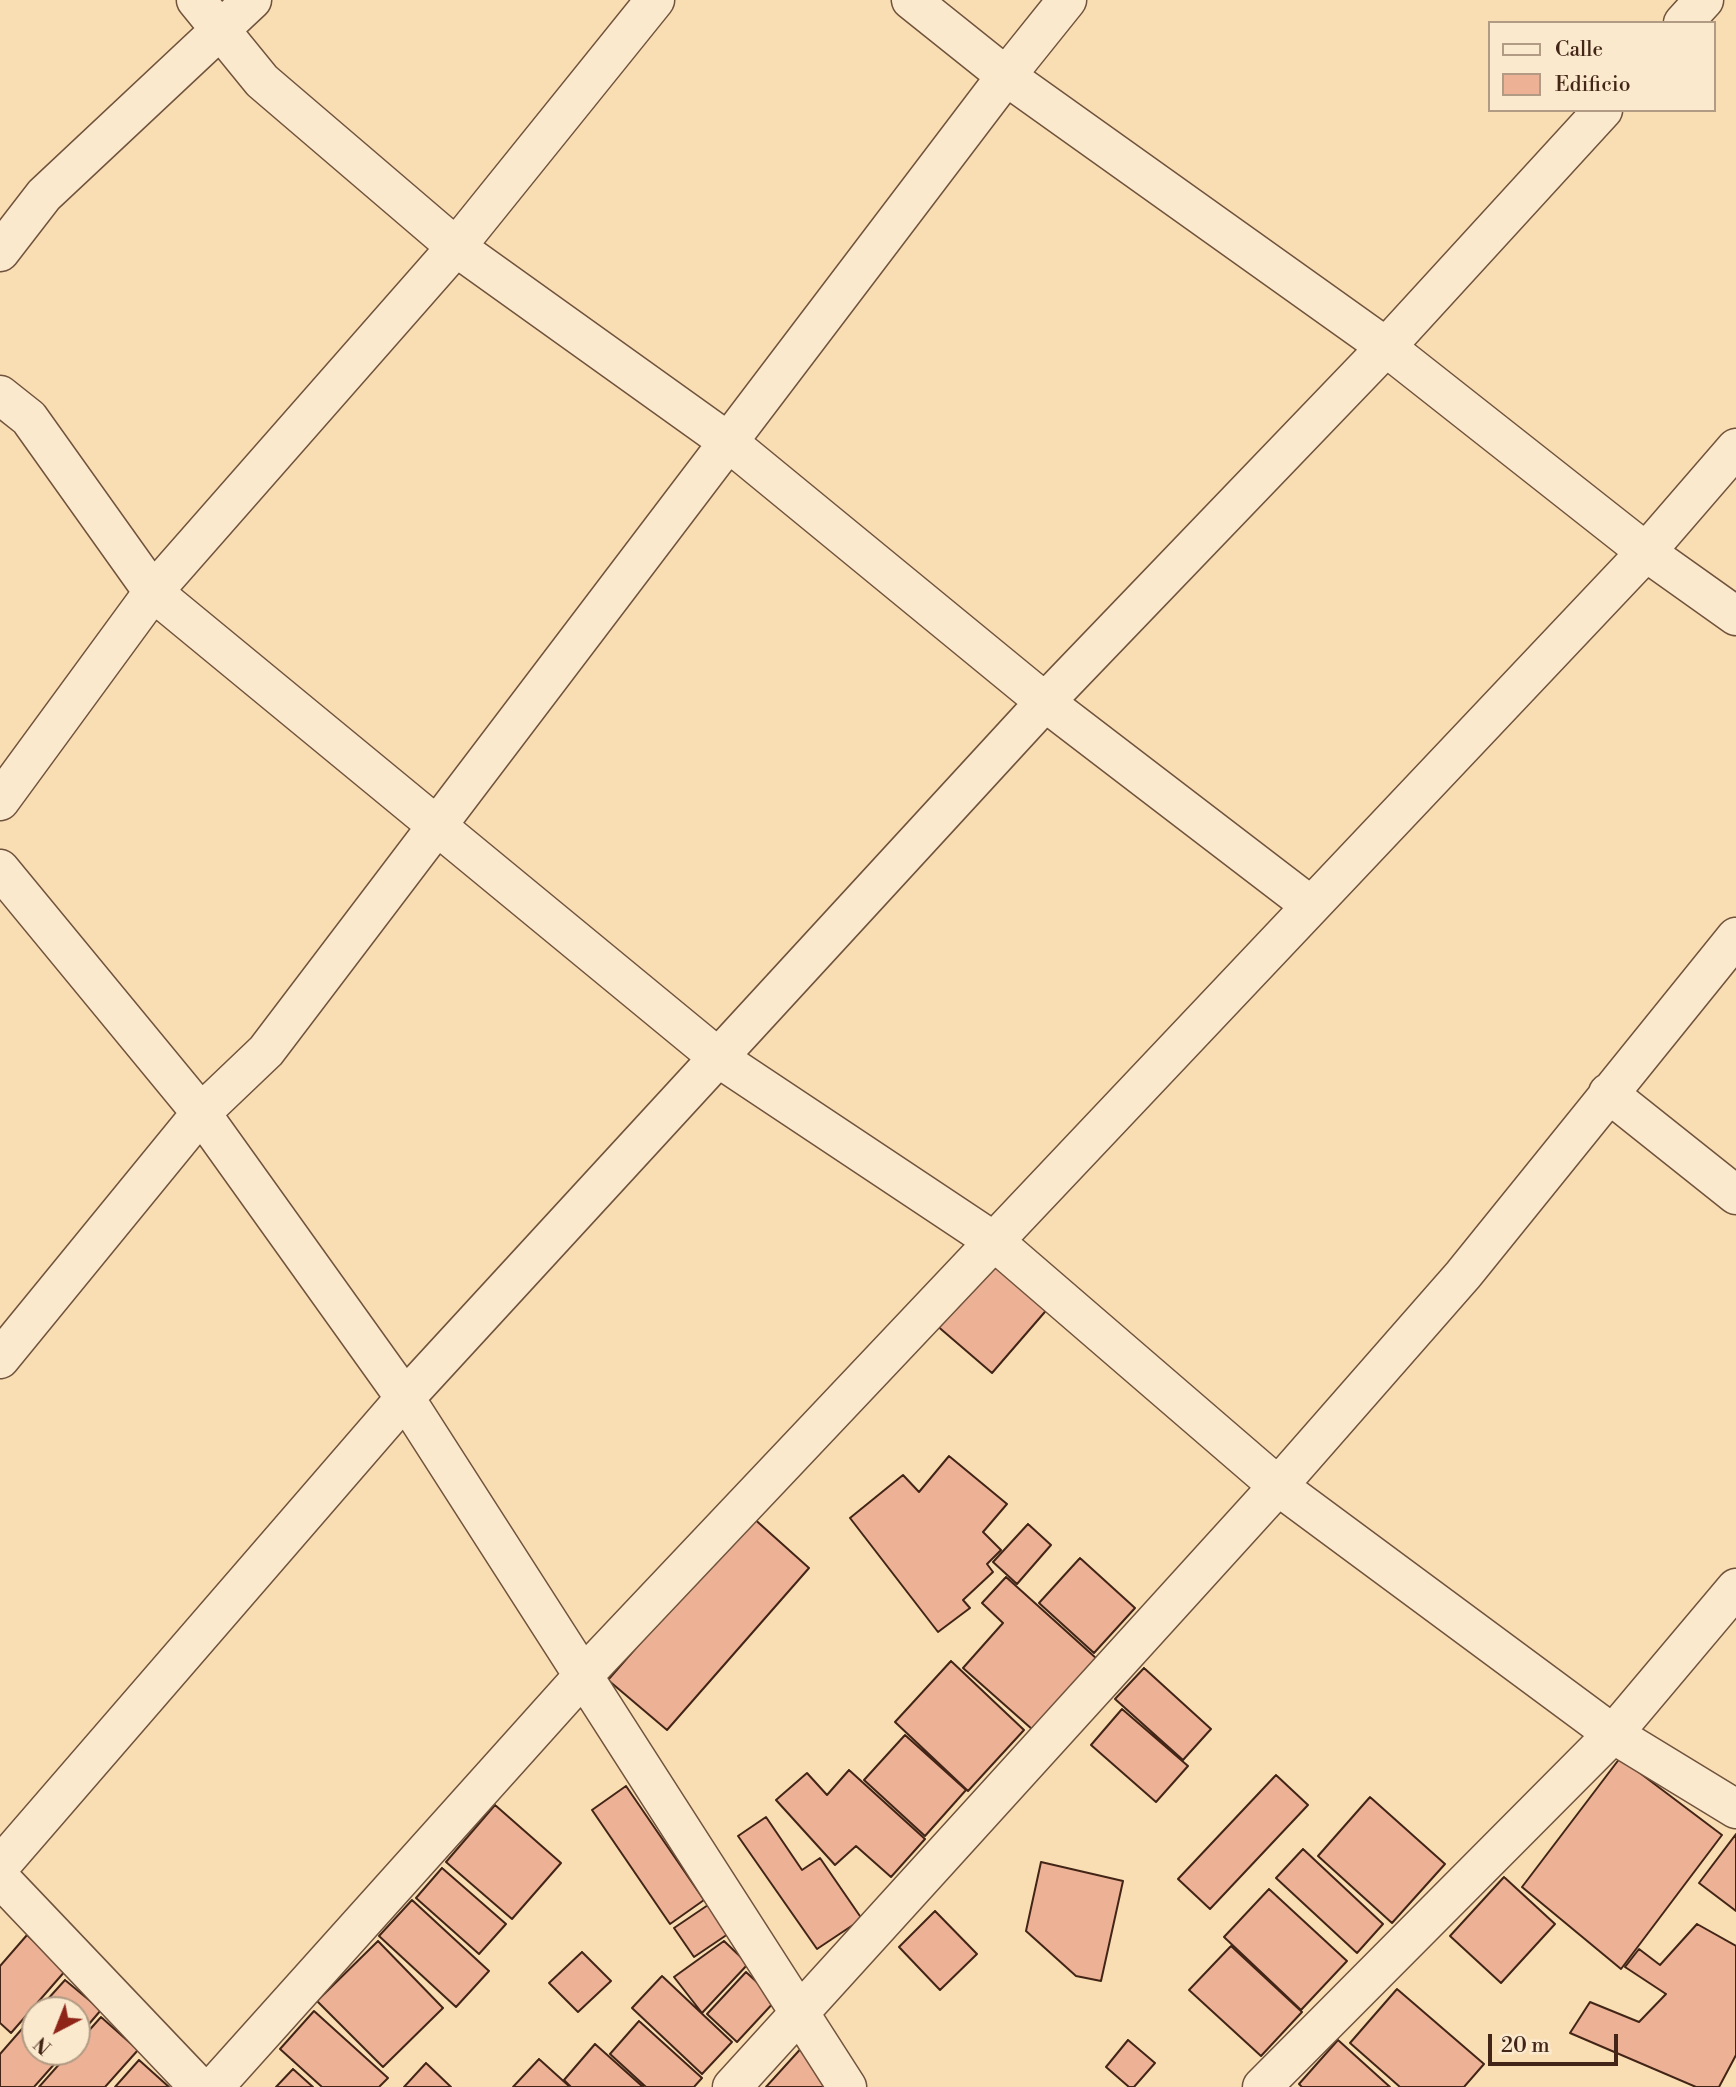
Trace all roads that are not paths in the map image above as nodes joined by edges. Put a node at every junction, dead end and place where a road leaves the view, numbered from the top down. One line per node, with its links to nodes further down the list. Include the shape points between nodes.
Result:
1 (196, 0): 8 (street)
2 (252, 0): 8 (street)
3 (655, 0): 11 (street)
4 (911, 0): 9 (street)
5 (1067, 0): 9 (street)
6 (1704, 0): 7 (street)
7 (1685, 21)
8 (220, 30): 11 (street, via 262,81); 12 (street, via 44,195)
9 (1006, 76): 13 (street); 15 (street)
10 (1601, 112): 13 (street)
11 (456, 247): 15 (street); 18 (street)
12 (0, 252)
13 (1386, 347): 17 (street); 20 (street)
14 (0, 395): 18 (street, via 29,418)
15 (727, 441): 20 (street); 22 (street)
16 (1736, 448): 17 (street)
17 (1646, 552): 19 (street); 24 (street)
18 (153, 592): 21 (street); 22 (street)
19 (1736, 616)
20 (1045, 702): 24 (street); 26 (street)
21 (0, 800)
22 (437, 823): 26 (street); 28 (street, via 266,1051)
23 (0, 869): 28 (street)
24 (1310, 905): 30 (street)
25 (1736, 937): 27 (street)
26 (720, 1059): 30 (street); 32 (street)
27 (1608, 1093): 29 (street); 33 (street, via 1463,1275)
28 (201, 1113): 31 (street); 32 (street)
29 (1736, 1195)
30 (995, 1242): 33 (street); 35 (street)
31 (0, 1359)
32 (405, 1398): 35 (street); 38 (street)
33 (1278, 1486): 36 (street); 40 (street)
34 (1736, 1588): 36 (street)
35 (582, 1677): 40 (street); 42 (street)
36 (1613, 1734): 37 (street); 45 (street)
37 (1736, 1809)
38 (0, 1866)
39 (0, 1878): 41 (street)
40 (800, 2009): 43 (street); 44 (street)
41 (199, 2087)
42 (214, 2087)
43 (732, 2087)
44 (847, 2087)
45 (1262, 2087)

